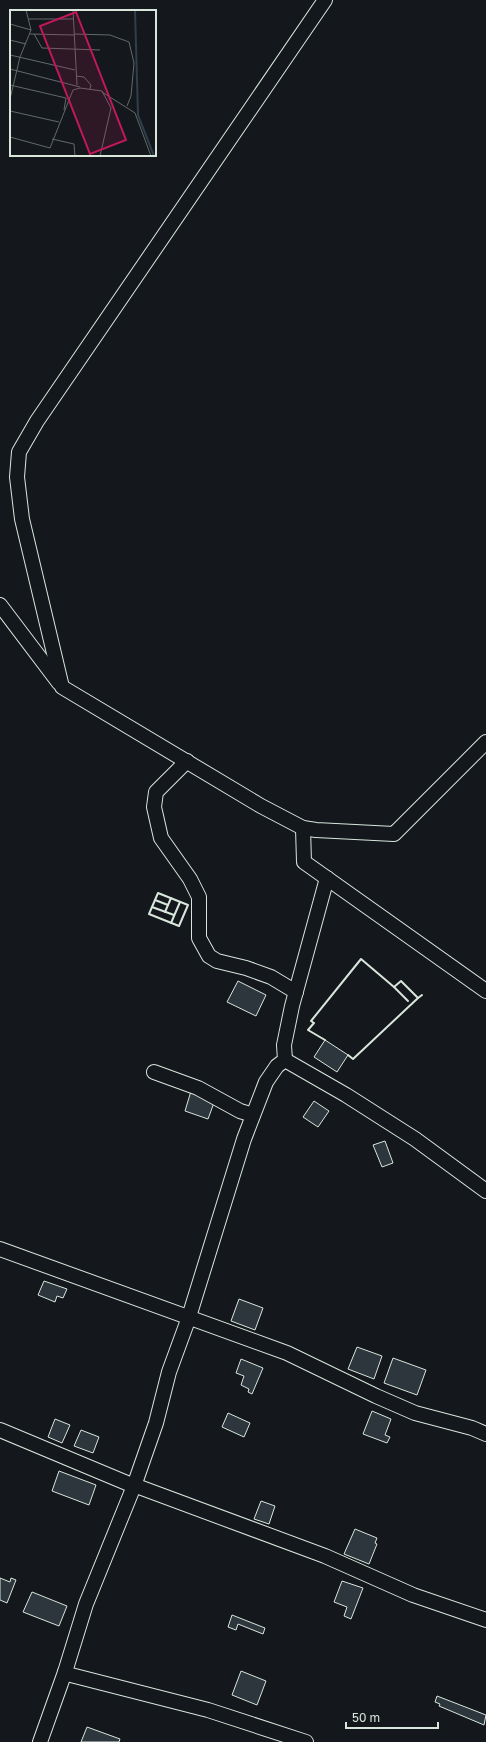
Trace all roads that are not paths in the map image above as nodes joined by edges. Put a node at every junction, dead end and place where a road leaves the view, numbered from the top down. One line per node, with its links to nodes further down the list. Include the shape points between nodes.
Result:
1 (325, 0): 3 (street, via 37,421 20,452 17,477 22,518)
2 (0, 605): 3 (street)
3 (62, 687): 5 (street)
4 (486, 742): 6 (street, via 394,834)
5 (187, 761): 6 (street); 9 (street, via 156,792 154,807 161,838 190,879 199,897 199,938 209,956 271,977)
6 (303, 828): 7 (street, via 304,862)
7 (327, 878): 8 (street); 9 (street)
8 (486, 991)
9 (296, 992): 10 (street, via 284,1045)
10 (285, 1060): 12 (street, via 277,1066 266,1082); 13 (street, via 415,1139)
11 (154, 1072): 12 (street, via 198,1088 240,1111)
12 (253, 1115): 15 (street)
13 (486, 1191)
14 (0, 1249): 15 (street)
15 (188, 1318): 17 (street, via 287,1353 415,1413); 18 (street, via 156,1423)
16 (0, 1430): 18 (street)
17 (486, 1434)
18 (132, 1485): 19 (street, via 325,1556 414,1595); 20 (street, via 86,1604)
19 (486, 1620)
20 (65, 1672): 21 (street); 22 (street, via 208,1710)
21 (40, 1742)
22 (306, 1742)

